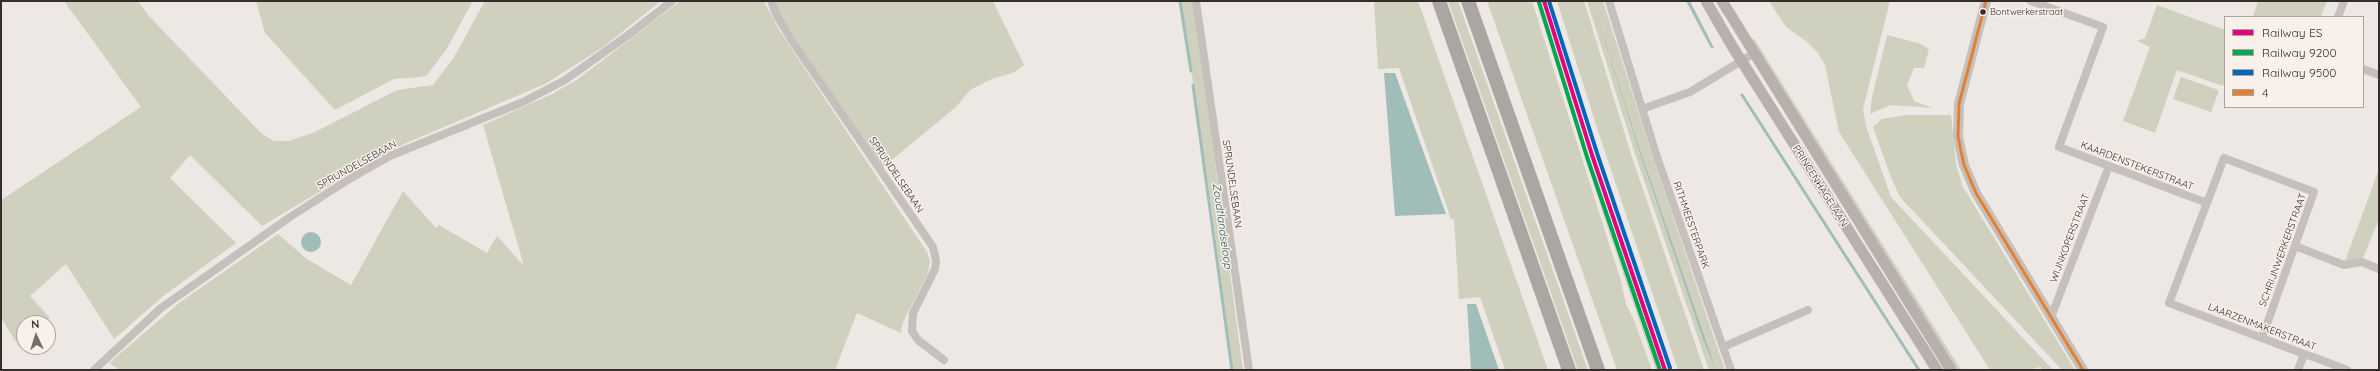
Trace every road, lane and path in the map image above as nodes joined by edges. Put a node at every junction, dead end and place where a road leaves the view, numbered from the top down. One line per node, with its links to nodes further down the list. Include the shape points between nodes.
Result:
1 (672, 1): 28 (street, SPRUNDELSEBAAN, via 565,80 523,102 390,156 308,205 239,251 162,308)
2 (771, 1): 27 (street, SPRUNDELSEBAAN, via 792,41 932,247 936,261 935,270 914,313 912,331 918,340)
3 (1196, 1): 29 (street, SPRUNDELSEBAAN)
4 (1439, 1): 30 (highway)
5 (1468, 1): 31 (highway)
6 (1609, 1): 17 (street, RITHMEESTERPARK)
7 (1706, 1): 14 (main road, PRINCENHAGELAAN)
8 (1722, 1): 13 (main road, PRINCENHAGELAAN)
9 (1986, 1): 23 (street, via 1959,104 1958,137 1962,156 1976,193)
10 (2031, 1): 18 (street, KAARDENSTEKERSTRAAT, via 2103,27 2059,147)
11 (2344, 1): 12 (street)
12 (2338, 16)
13 (1754, 54): 14 (street); 34 (main road, PRINCENHAGELAAN)
14 (1742, 62): 17 (street, via 1690,92); 33 (main road, PRINCENHAGELAAN)
15 (2364, 69): 16 (street)
16 (2379, 75)
17 (1642, 108): 25 (street, RITHMEESTERPARK)
18 (2109, 166): 19 (street, KAARDENSTEKERSTRAAT); 23 (street, WIJNKOPERSTRAAT)
19 (2207, 203): 20 (street, SCHRIJNWERKERSTRAAT, via 2224,158 2314,192); 24 (street, LAARZENMAKERSTRAAT, via 2169,303)
20 (2296, 246): 21 (street, via 2344,265 2362,262); 24 (street, SCHRIJNWERKERSTRAAT)
21 (2379, 269)
22 (1808, 310): 25 (street)
23 (2051, 317): 35 (street)
24 (2262, 338): 26 (street, LAARZENMAKERSTRAAT)
25 (1723, 347): 32 (street, RITHMEESTERPARK)
26 (2304, 354): 36 (street); 37 (street, LAARZENMAKERSTRAAT)
27 (944, 360)
28 (94, 370)
29 (1249, 370)
30 (1569, 370)
31 (1598, 370)
32 (1730, 370)
33 (1937, 370)
34 (1951, 370)
35 (2084, 370)
36 (2298, 370)
37 (2347, 370)

